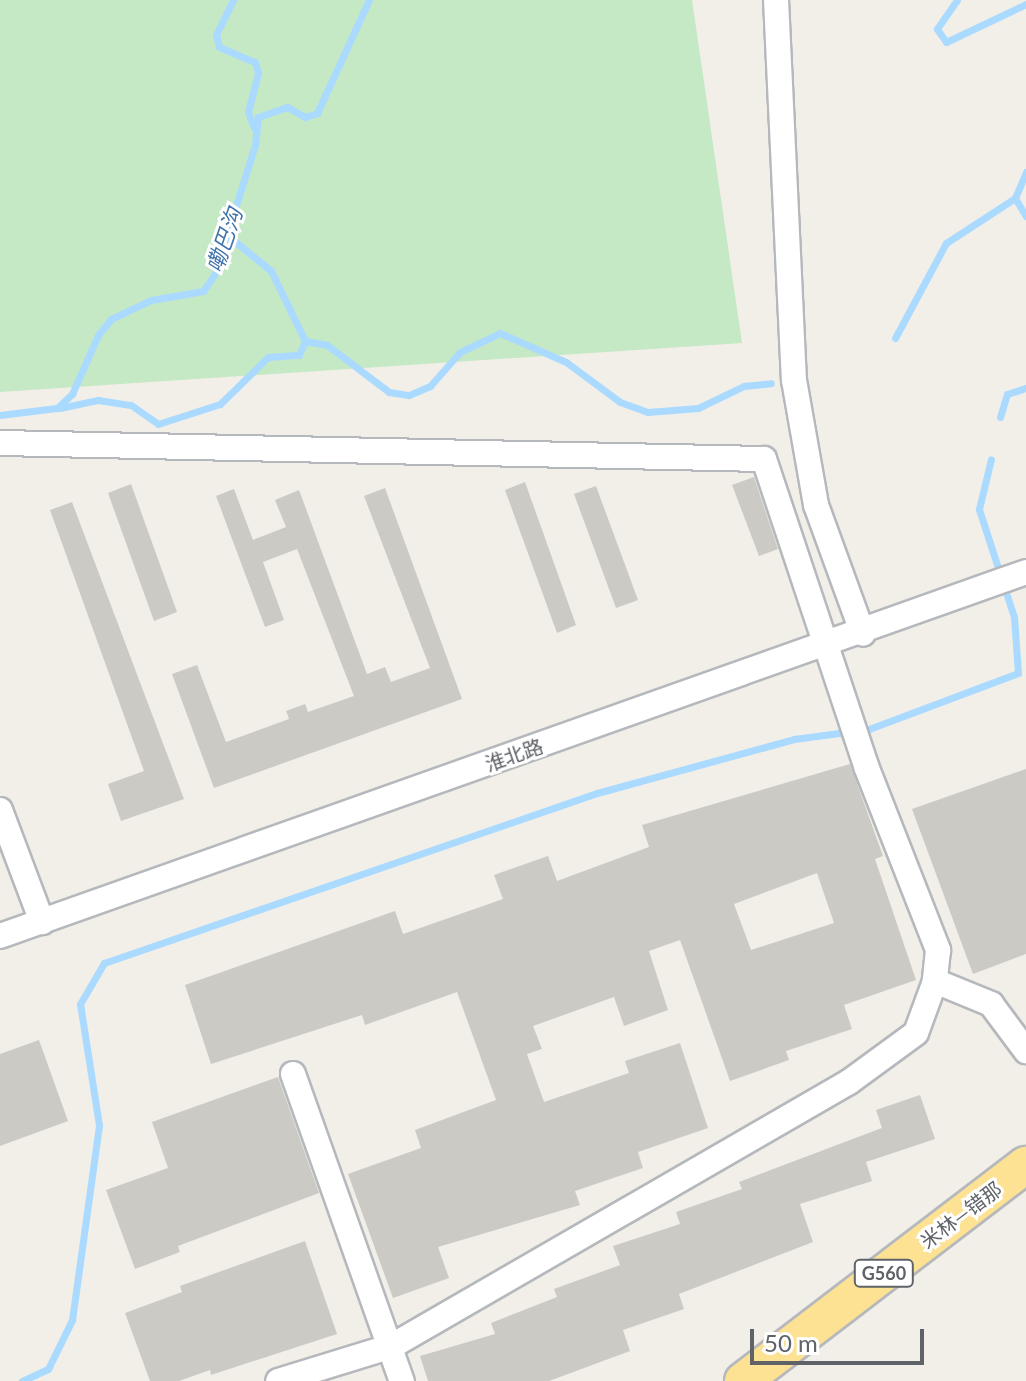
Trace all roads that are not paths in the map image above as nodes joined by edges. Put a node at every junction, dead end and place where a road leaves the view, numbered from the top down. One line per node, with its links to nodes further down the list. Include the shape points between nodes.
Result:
1 (776, 0): 4 (street, via 794,380 816,505)
2 (0, 443): 5 (street, via 764,459)
3 (1024, 573): 4 (street, 淮北路)
4 (863, 634): 5 (street, 淮北路)
5 (829, 644): 7 (street, 淮北路); 9 (street, via 866,766 938,950)
6 (0, 810): 7 (street)
7 (42, 922): 8 (street, 淮北路)
8 (0, 936)
9 (935, 981): 10 (street, via 991,1004); 13 (street, via 916,1033 849,1082)
10 (1026, 1051)
11 (293, 1074): 13 (street)
12 (1026, 1165): 16 (highway, 米林—错那 / G560)
13 (392, 1346): 14 (street); 15 (street)
14 (278, 1381)
15 (402, 1381)
16 (743, 1381)

